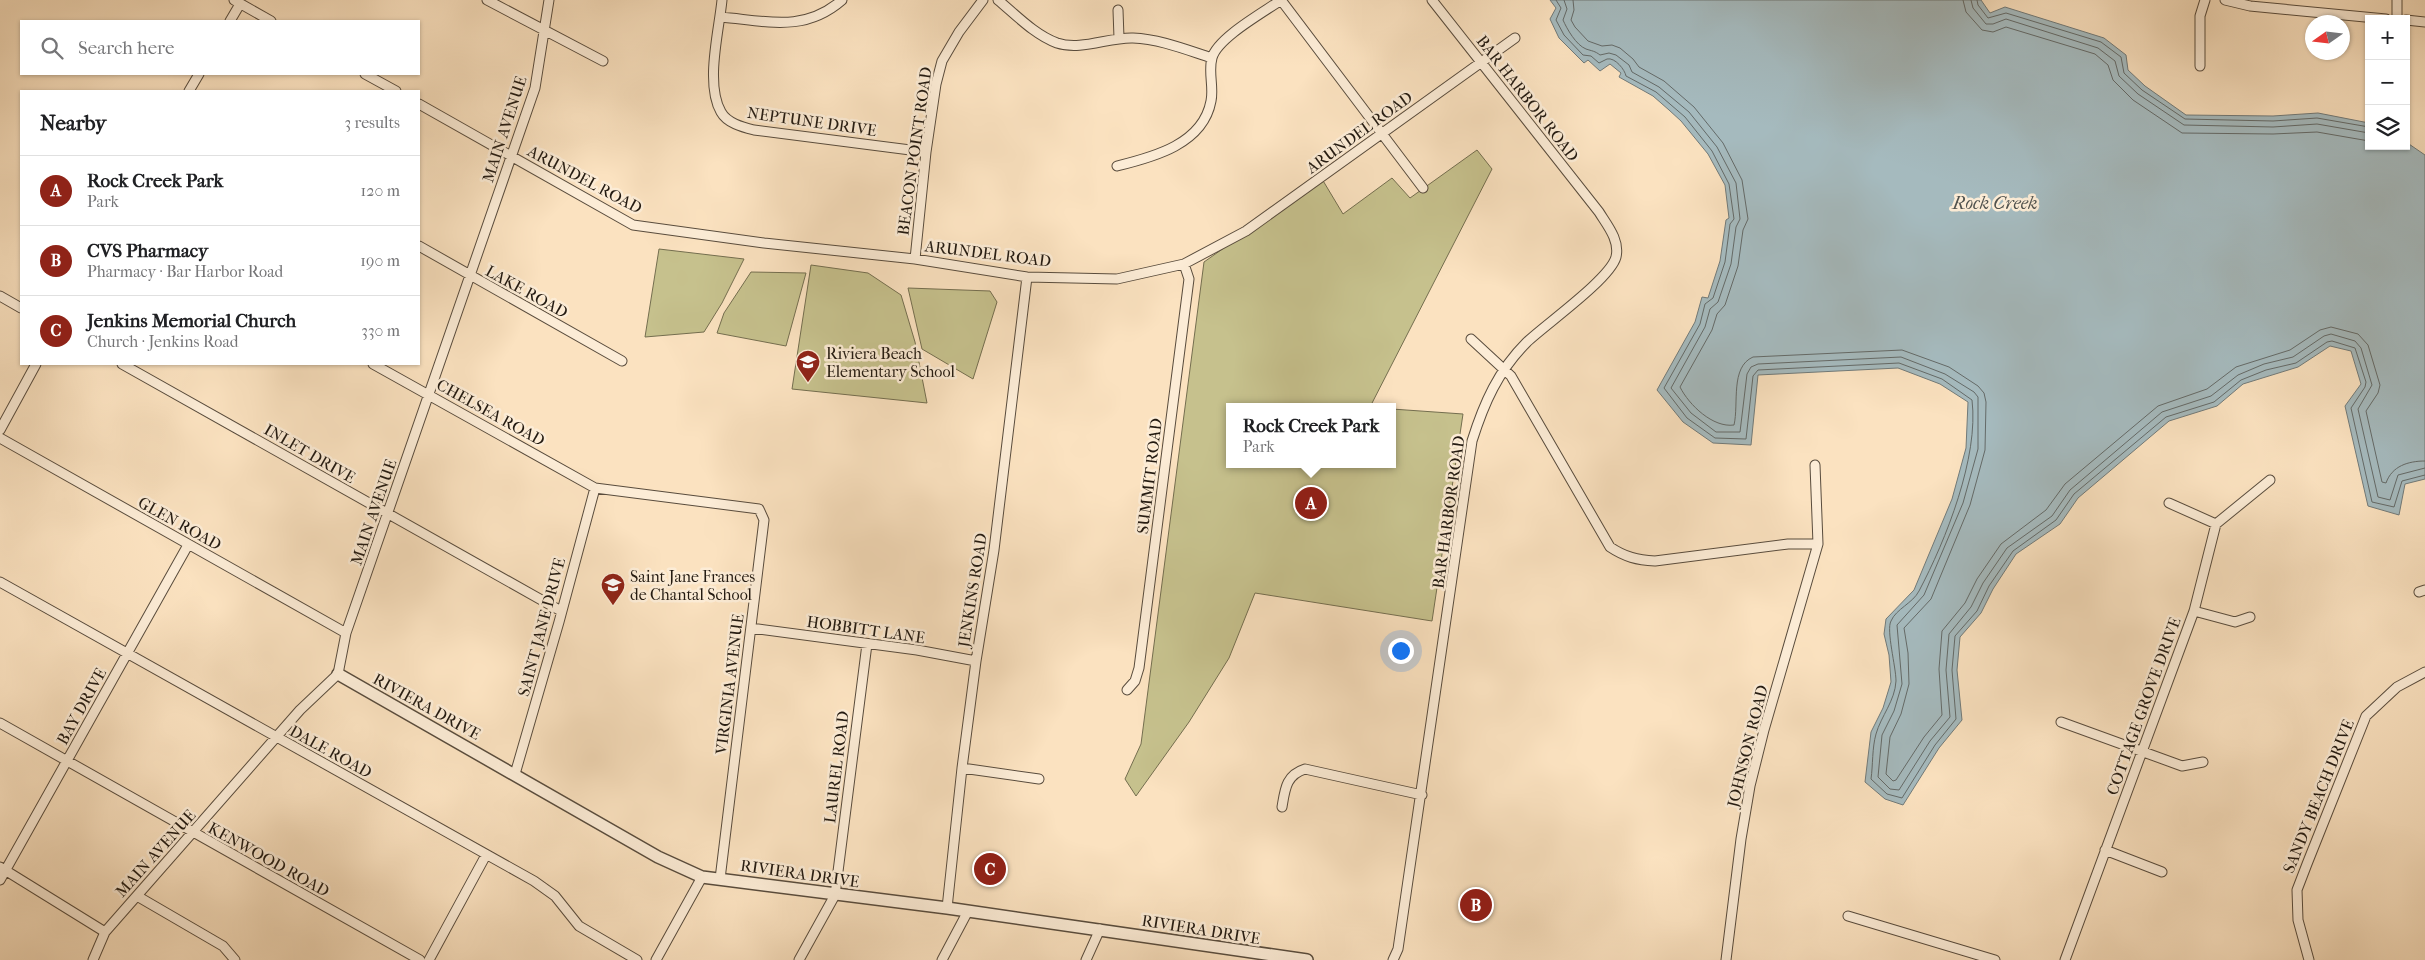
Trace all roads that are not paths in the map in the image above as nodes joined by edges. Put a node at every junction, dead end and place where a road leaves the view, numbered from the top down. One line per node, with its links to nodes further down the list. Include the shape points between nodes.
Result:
1 (487, 0): 21 (street)
2 (549, 0): 21 (street, MAIN AVENUE)
3 (722, 0): 15 (street, NEPTUNE DRIVE)
4 (842, 0): 15 (street, via 828,12 796,23)
5 (983, 0): 34 (street, BEACON POINT ROAD, via 942,61)
6 (998, 0): 22 (street, via 1040,34 1059,44)
7 (1281, 0): 24 (street, via 1236,32 1217,48); 33 (street)
8 (1432, 0): 26 (street, BAR HARBOR ROAD)
9 (2205, 0): 27 (street, via 2200,16)
10 (2225, 0): 16 (street, via 2250,6)
11 (2397, 0): 14 (street)
12 (237, 2): 17 (street); 18 (street)
13 (1118, 10): 22 (street)
14 (2397, 15)
15 (720, 17): 34 (street, NEPTUNE DRIVE, via 713,83 721,113 729,120 754,130)
16 (2365, 17)
17 (230, 20)
18 (269, 20)
19 (2410, 20): 20 (street)
20 (2425, 22)
21 (545, 32): 25 (street); 35 (street, MAIN AVENUE, via 535,88)
22 (1119, 38): 24 (street, via 1145,39)
23 (1515, 38): 26 (street, ARUNDEL ROAD)
24 (1212, 58): 36 (street, via 1212,99 1203,124 1162,153)
25 (603, 61)
26 (1480, 63): 33 (street, ARUNDEL ROAD); 50 (street, BAR HARBOR ROAD, via 1599,212 1616,241 1616,257 1609,269 1527,342)
27 (2200, 66)
28 (198, 75): 30 (street)
29 (367, 75): 31 (street)
30 (190, 90)
31 (394, 90)
32 (420, 105): 35 (street, ARUNDEL ROAD)
33 (1383, 134): 37 (street); 40 (street, ARUNDEL ROAD, via 1246,231)
34 (926, 152): 39 (street, BEACON POINT ROAD)
35 (511, 156): 39 (street, ARUNDEL ROAD, via 633,225); 41 (street, MAIN AVENUE)
36 (1117, 166)
37 (1423, 188)
38 (420, 247): 41 (street, LAKE ROAD)
39 (915, 259): 42 (street, ARUNDEL ROAD)
40 (1184, 264): 42 (street, ARUNDEL ROAD, via 1117,279); 73 (street, SUMMIT ROAD, via 1189,279 1139,668 1135,681)
41 (470, 276): 46 (street, LAKE ROAD); 51 (street, MAIN AVENUE)
42 (1026, 276): 70 (street, JENKINS ROAD, via 997,524)
43 (0, 296): 44 (street)
44 (20, 307)
45 (1471, 339): 50 (street)
46 (622, 361)
47 (35, 365): 52 (street)
48 (124, 365): 58 (street, INLET DRIVE)
49 (375, 365): 51 (street, CHELSEA ROAD)
50 (1504, 369): 60 (street, via 1610,547 1622,556 1655,561 1788,544); 83 (street, BAR HARBOR ROAD, via 1484,404 1472,441)
51 (430, 395): 56 (street, CHELSEA ROAD); 58 (street, MAIN AVENUE)
52 (0, 430)
53 (0, 438): 61 (street, GLEN ROAD)
54 (1815, 465): 60 (street, JOHNSON ROAD)
55 (2270, 480): 59 (street)
56 (594, 488): 63 (street, SAINT JANE DRIVE); 66 (street, VIRGINIA AVENUE, via 759,509 764,520)
57 (2169, 502): 59 (street)
58 (388, 515): 63 (street, INLET DRIVE); 67 (street, MAIN AVENUE)
59 (2216, 524): 64 (street, COTTAGE GROVE DRIVE)
60 (1818, 544): 111 (street, JOHNSON ROAD, via 1750,786)
61 (188, 545): 67 (street, GLEN ROAD); 69 (street, BAY DRIVE)
62 (0, 582): 69 (street, DALE ROAD)
63 (561, 611): 81 (street, SAINT JANE DRIVE)
64 (2194, 611): 65 (street, via 2235,622); 77 (street, COTTAGE GROVE DRIVE)
65 (2250, 617)
66 (751, 628): 68 (street, HOBBITT LANE); 91 (street, VIRGINIA AVENUE)
67 (346, 633): 72 (street, MAIN AVENUE)
68 (867, 644): 70 (street, HOBBITT LANE); 93 (street, LAUREL ROAD)
69 (128, 653): 76 (street, DALE ROAD); 78 (street, BAY DRIVE)
70 (976, 661): 80 (street, JENKINS ROAD)
71 (2425, 672): 114 (street, SANDY BEACH DRIVE, via 2397,687 2366,716 2297,890 2298,920)
72 (338, 674): 76 (street, MAIN AVENUE); 81 (street, RIVIERA DRIVE)
73 (1127, 690)
74 (2061, 722): 77 (street)
75 (0, 723): 78 (street, KENWOOD ROAD)
76 (276, 737): 85 (street, MAIN AVENUE); 87 (street, DALE ROAD)
77 (2141, 752): 79 (street, via 2182,766); 86 (street, COTTAGE GROVE DRIVE)
78 (68, 761): 85 (street, KENWOOD ROAD); 88 (street, BAY DRIVE)
79 (2203, 762)
80 (962, 768): 82 (street); 95 (street, JENKINS ROAD)
81 (515, 774): 90 (street, RIVIERA DRIVE, via 658,857)
82 (1039, 779)
83 (1422, 795): 84 (street, via 1305,769 1296,772 1287,782); 110 (street, BAR HARBOR ROAD, via 1398,949)
84 (1282, 807)
85 (193, 833): 94 (street, MAIN AVENUE); 103 (street, KENWOOD ROAD)
86 (2105, 850): 89 (street); 113 (street, COTTAGE GROVE DRIVE)
87 (486, 855): 104 (street); 105 (street, DALE ROAD, via 534,881 555,896 579,926)
88 (3, 869): 92 (street, BAY DRIVE); 99 (street)
89 (2162, 872)
90 (702, 877): 91 (street, RIVIERA DRIVE); 100 (street)
91 (720, 879): 93 (street, RIVIERA DRIVE)
92 (0, 880)
93 (834, 894): 95 (street, RIVIERA DRIVE); 106 (street)
94 (137, 896): 99 (street, MAIN AVENUE); 102 (street, via 223,946)
95 (947, 908): 96 (street, RIVIERA DRIVE)
96 (968, 911): 98 (street, RIVIERA DRIVE); 107 (street)
97 (1848, 916): 112 (street)
98 (1100, 930): 108 (street); 109 (street, RIVIERA DRIVE)
99 (105, 932): 101 (street, MAIN AVENUE)
100 (660, 959)
101 (93, 960)
102 (236, 960)
103 (420, 960)
104 (429, 960)
105 (636, 960)
106 (798, 960)
107 (942, 960)
108 (1086, 960)
109 (1307, 960)
110 (1393, 960)
111 (1726, 960)
112 (1996, 960)
113 (2065, 960)
114 (2308, 960)

